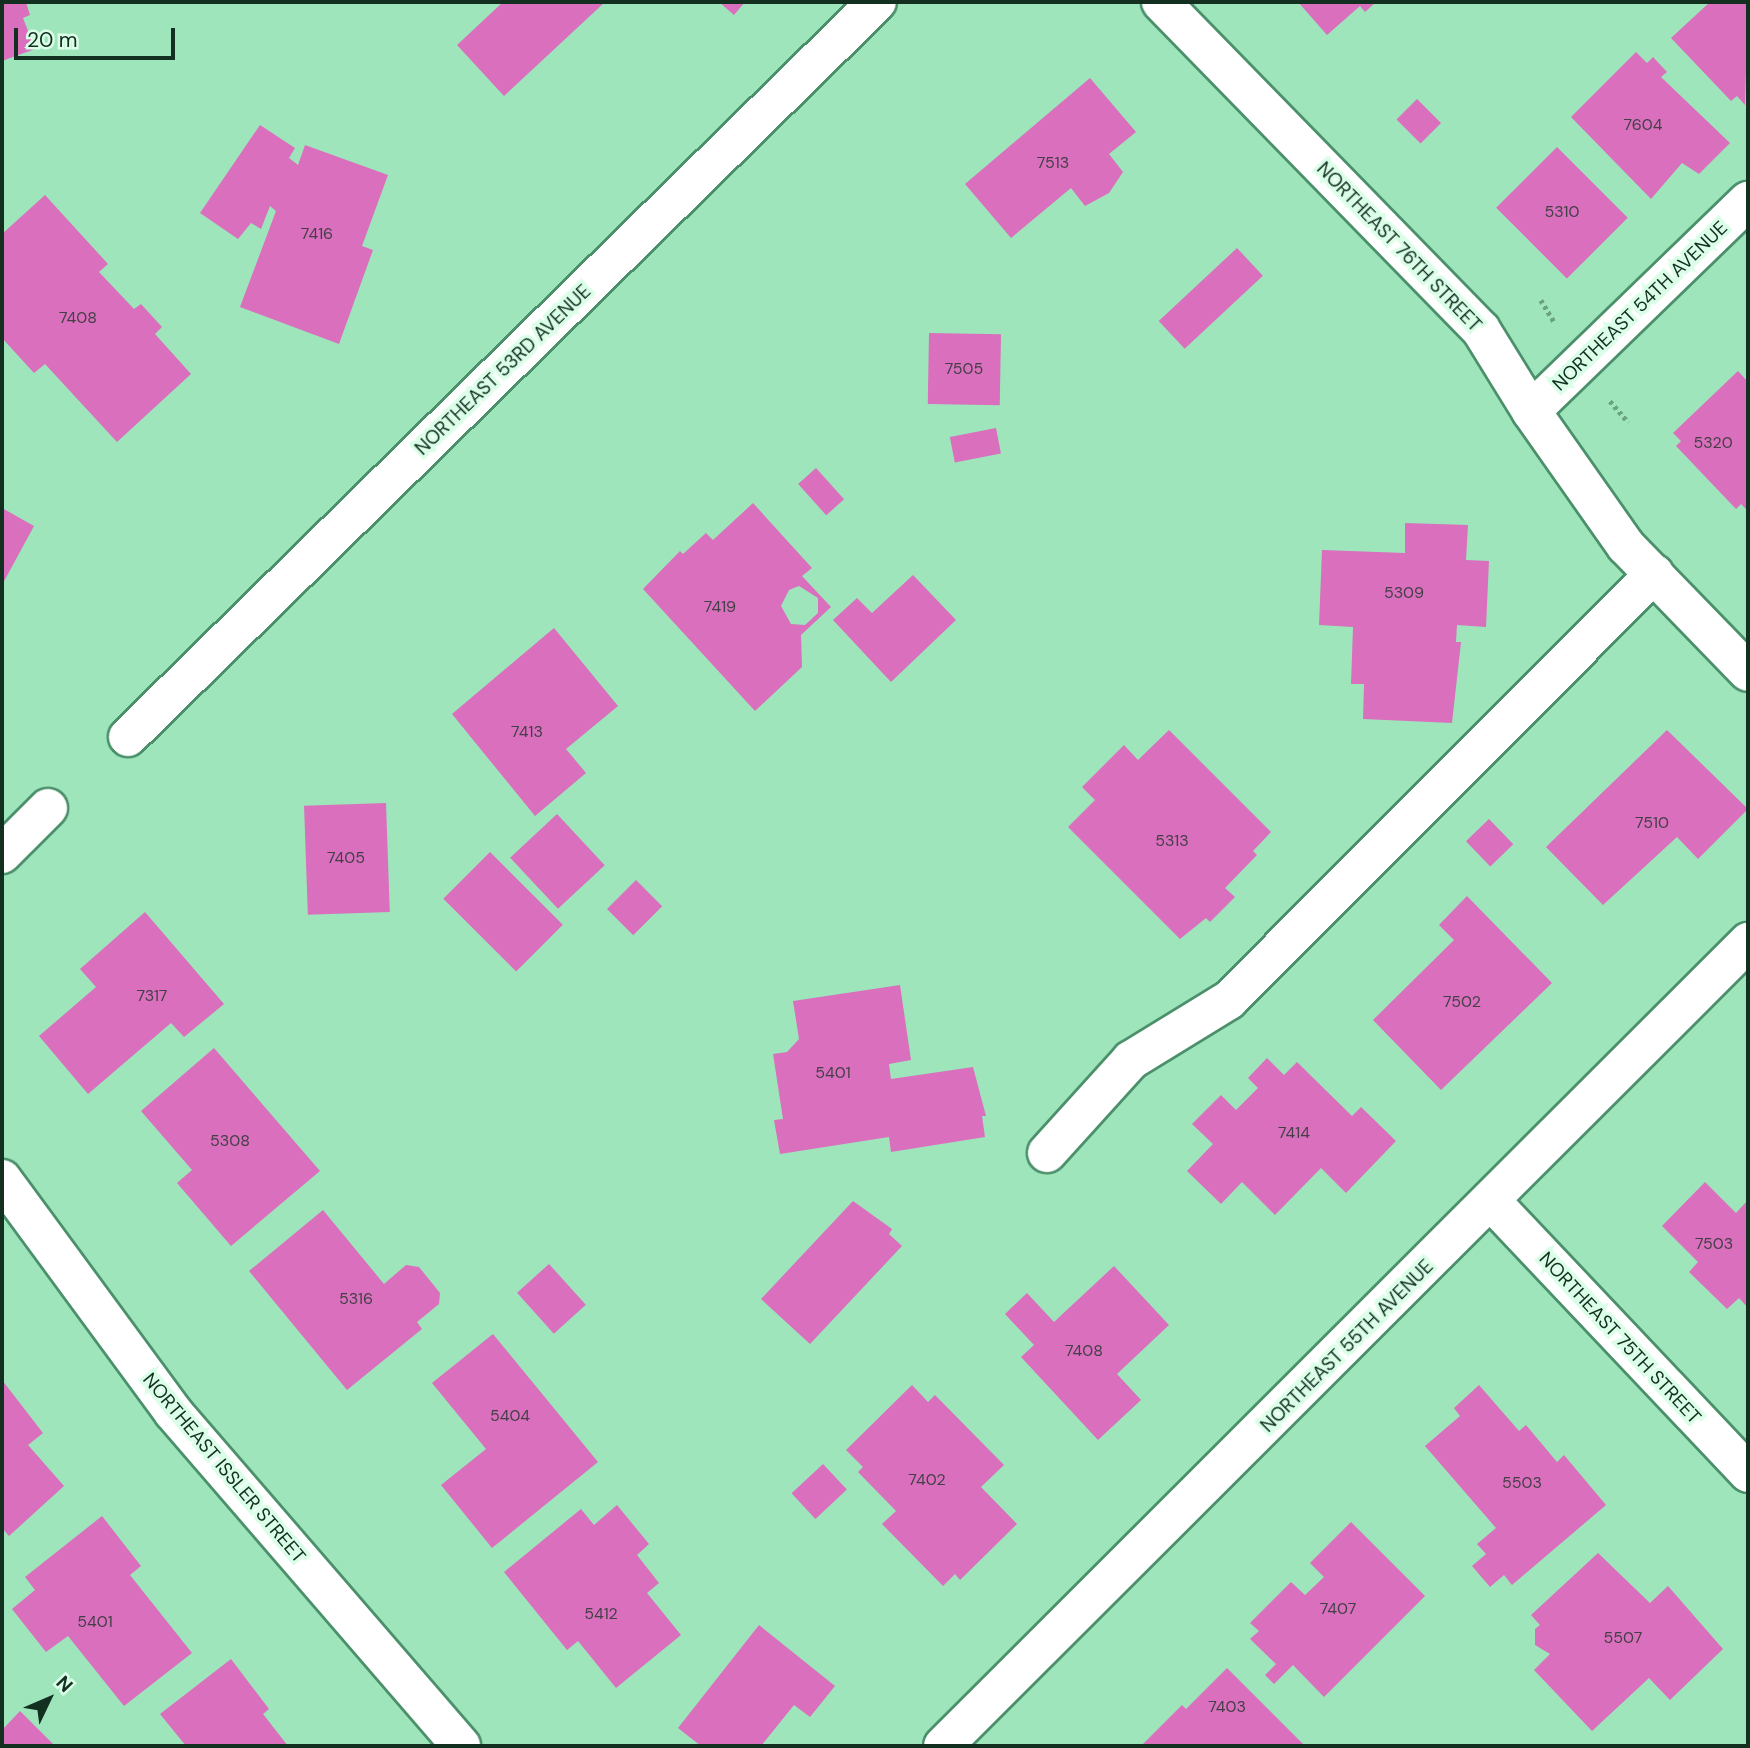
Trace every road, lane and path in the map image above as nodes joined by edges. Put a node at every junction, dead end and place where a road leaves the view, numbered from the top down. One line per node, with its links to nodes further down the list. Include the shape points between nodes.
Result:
1 (877, 2): 7 (street, NORTHEAST 53RD AVENUE)
2 (1161, 2): 4 (street, NORTHEAST 76TH STREET, via 1482,330)
3 (1748, 201): 4 (street, NORTHEAST 54TH AVENUE)
4 (1531, 411): 5 (street, NORTHEAST 76TH STREET, via 1626,546)
5 (1654, 574): 6 (street, NORTHEAST 76TH STREET); 11 (street, via 1229,1000 1131,1060)
6 (1748, 672)
7 (128, 737)
8 (48, 808): 9 (street)
9 (2, 854)
10 (1748, 942): 13 (street, NORTHEAST 55TH AVENUE)
11 (1047, 1153)
12 (2, 1179): 15 (street, NORTHEAST ISSLER STREET, via 173,1412)
13 (1492, 1202): 14 (street, NORTHEAST 75TH STREET); 16 (street, NORTHEAST 55TH AVENUE)
14 (1748, 1473)
15 (461, 1746)
16 (943, 1746)

